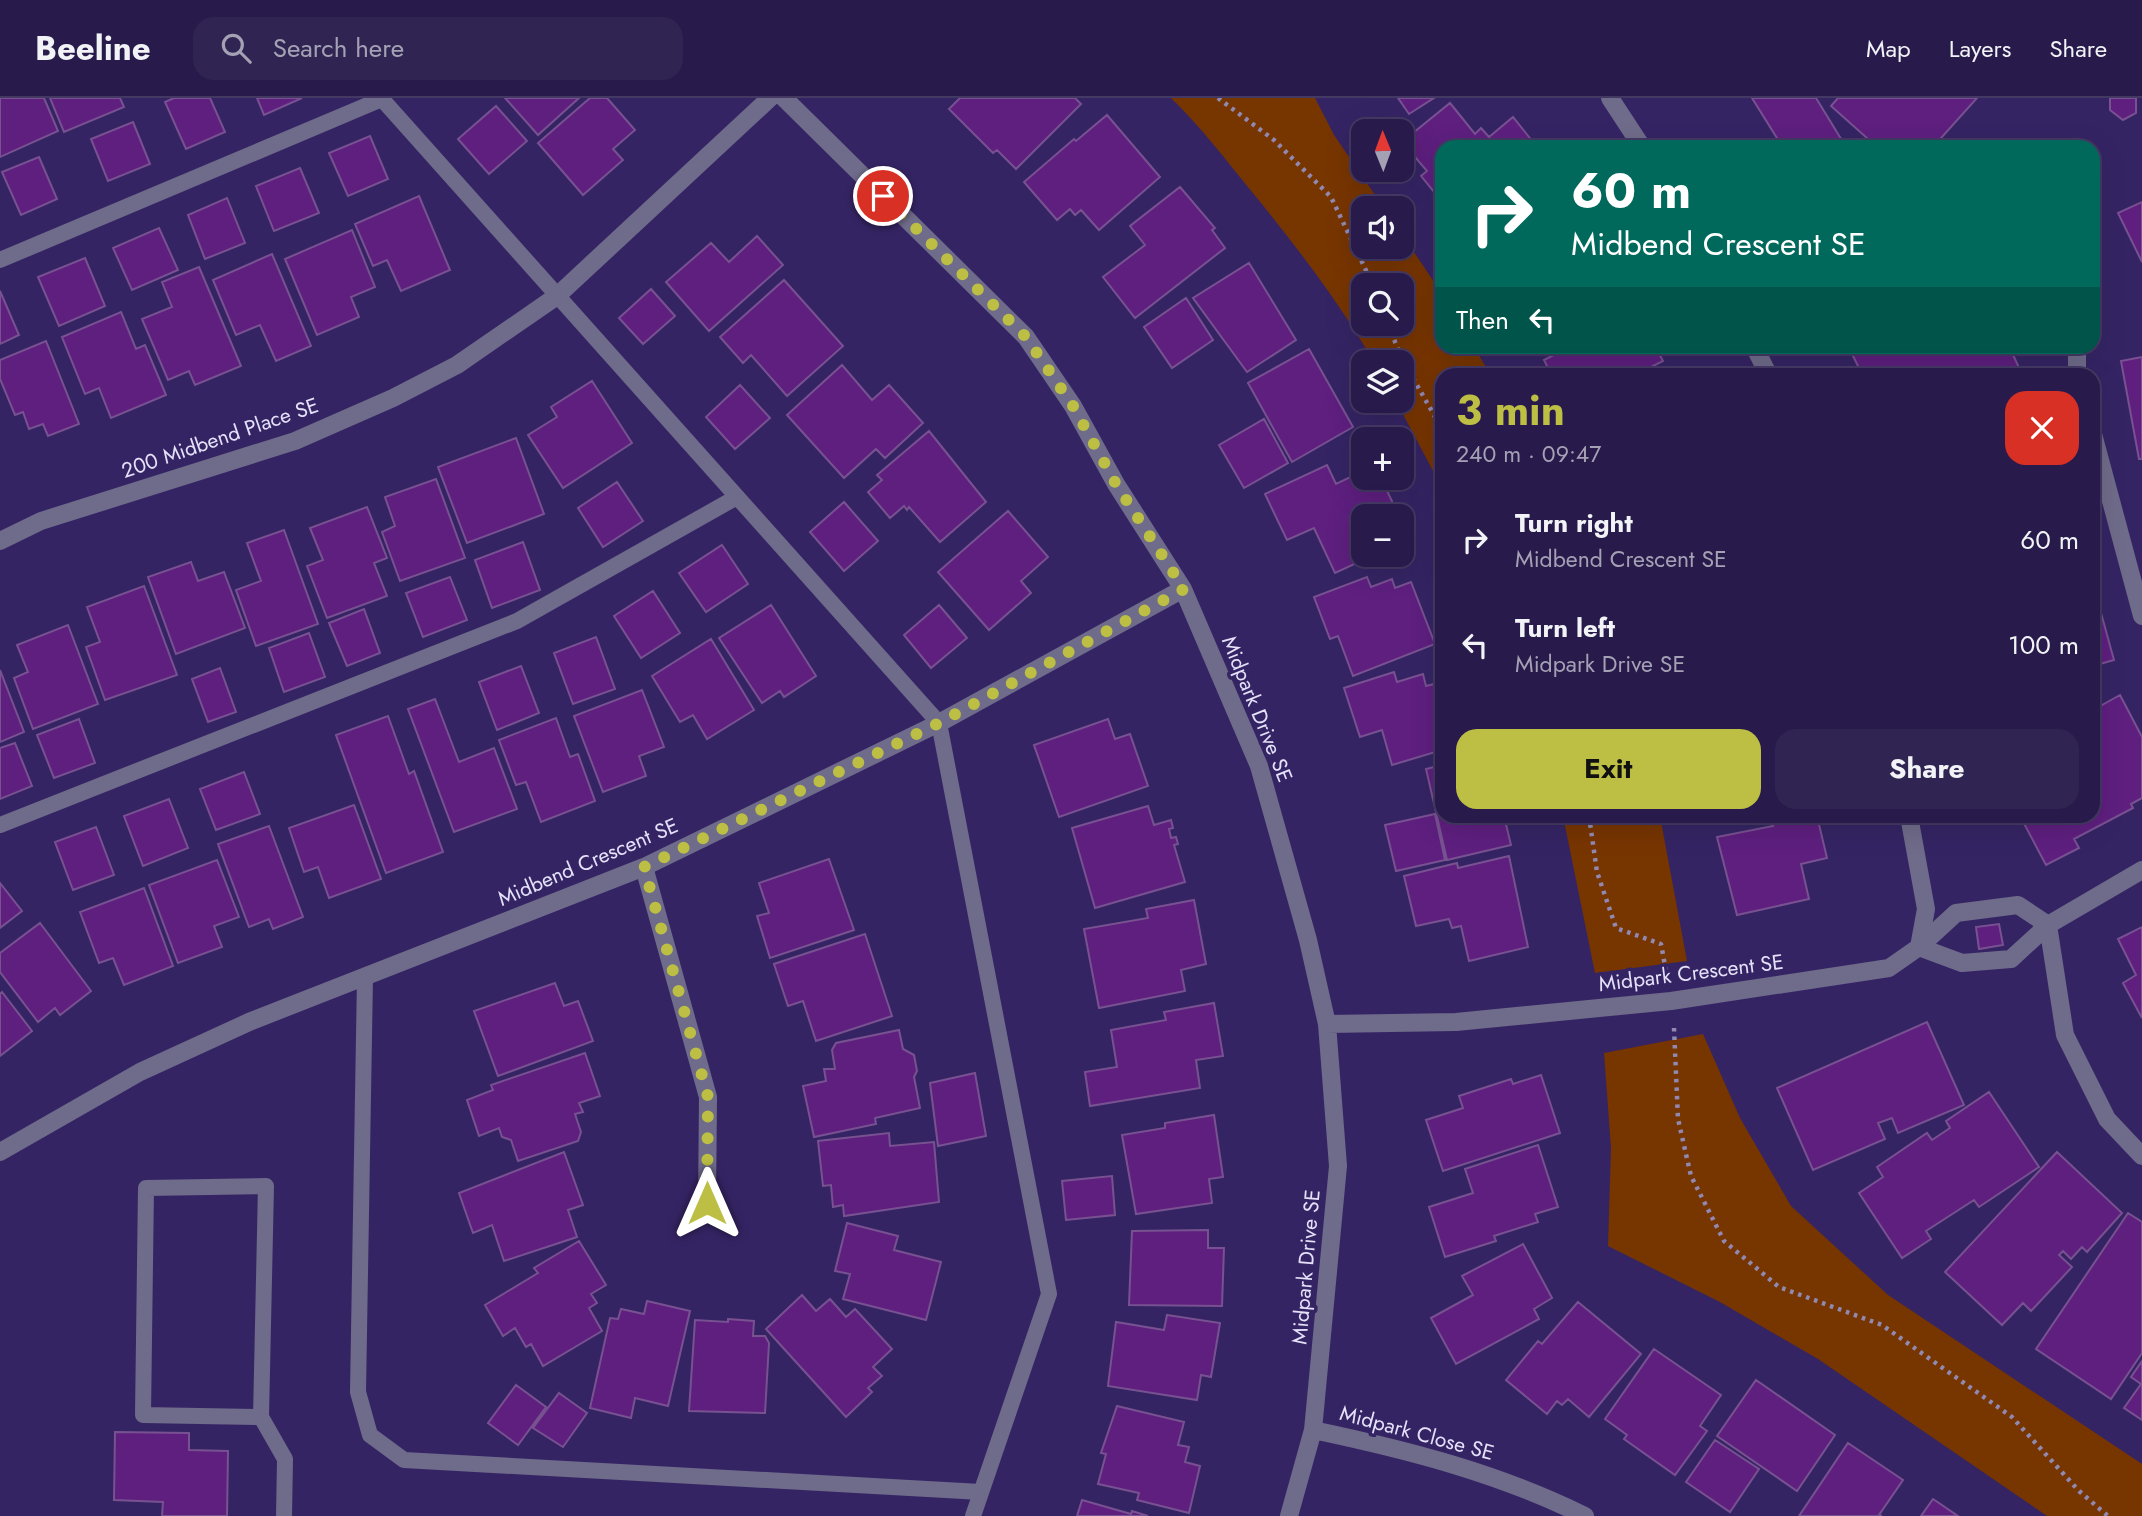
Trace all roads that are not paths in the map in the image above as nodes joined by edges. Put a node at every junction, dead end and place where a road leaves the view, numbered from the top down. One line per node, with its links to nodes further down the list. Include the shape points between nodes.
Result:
1 (770, 98): 7 (street, 200 Midbend Place SE)
2 (785, 98): 11 (street, Midpark Drive SE, via 1026,337)
3 (1610, 98): 5 (street)
4 (381, 99): 6 (lane); 7 (lane)
5 (1637, 140)
6 (0, 260)
7 (557, 296): 9 (lane); 10 (street, 200 Midbend Place SE, via 457,365 381,404 295,441 41,521)
8 (2100, 460): 12 (street)
9 (737, 497): 13 (lane); 15 (lane, via 517,621)
10 (0, 541)
11 (1184, 589): 13 (street, Midbend Crescent SE); 21 (street, Midpark Drive SE, via 1259,766)
12 (2142, 616)
13 (939, 723): 16 (street, Midbend Crescent SE); 27 (lane, via 1049,1294)
14 (1910, 823): 19 (street, via 1926,909)
15 (0, 825)
16 (644, 867): 20 (street, Midbend Crescent SE); 24 (street, via 708,1097)
17 (2142, 870): 18 (street)
18 (2048, 925): 19 (street, via 2011,959 1962,963); 19 (street, Midpark Crescent SE, via 2018,905 1956,913); 23 (street, via 2065,1035 2107,1119)
19 (1919, 947): 21 (street, Midpark Crescent SE, via 1889,968 1671,1001 1456,1021)
20 (365, 977): 22 (street, Midbend Crescent SE, via 249,1022 140,1072); 27 (lane, via 358,1392 370,1435 404,1460)
21 (1327, 1024): 26 (street, Midpark Drive SE, via 1338,1166)
22 (0, 1152)
23 (2142, 1156)
24 (707, 1203)
25 (261, 1416): 25 (lane, via 143,1415 146,1188 266,1186); 28 (lane, via 285,1459)
26 (1313, 1430): 30 (street, Midpark Drive SE); 31 (street, Midpark Close SE, via 1425,1454 1489,1474)
27 (981, 1492): 29 (lane)
28 (284, 1516)
29 (973, 1516)
30 (1289, 1516)
31 (1585, 1516)

